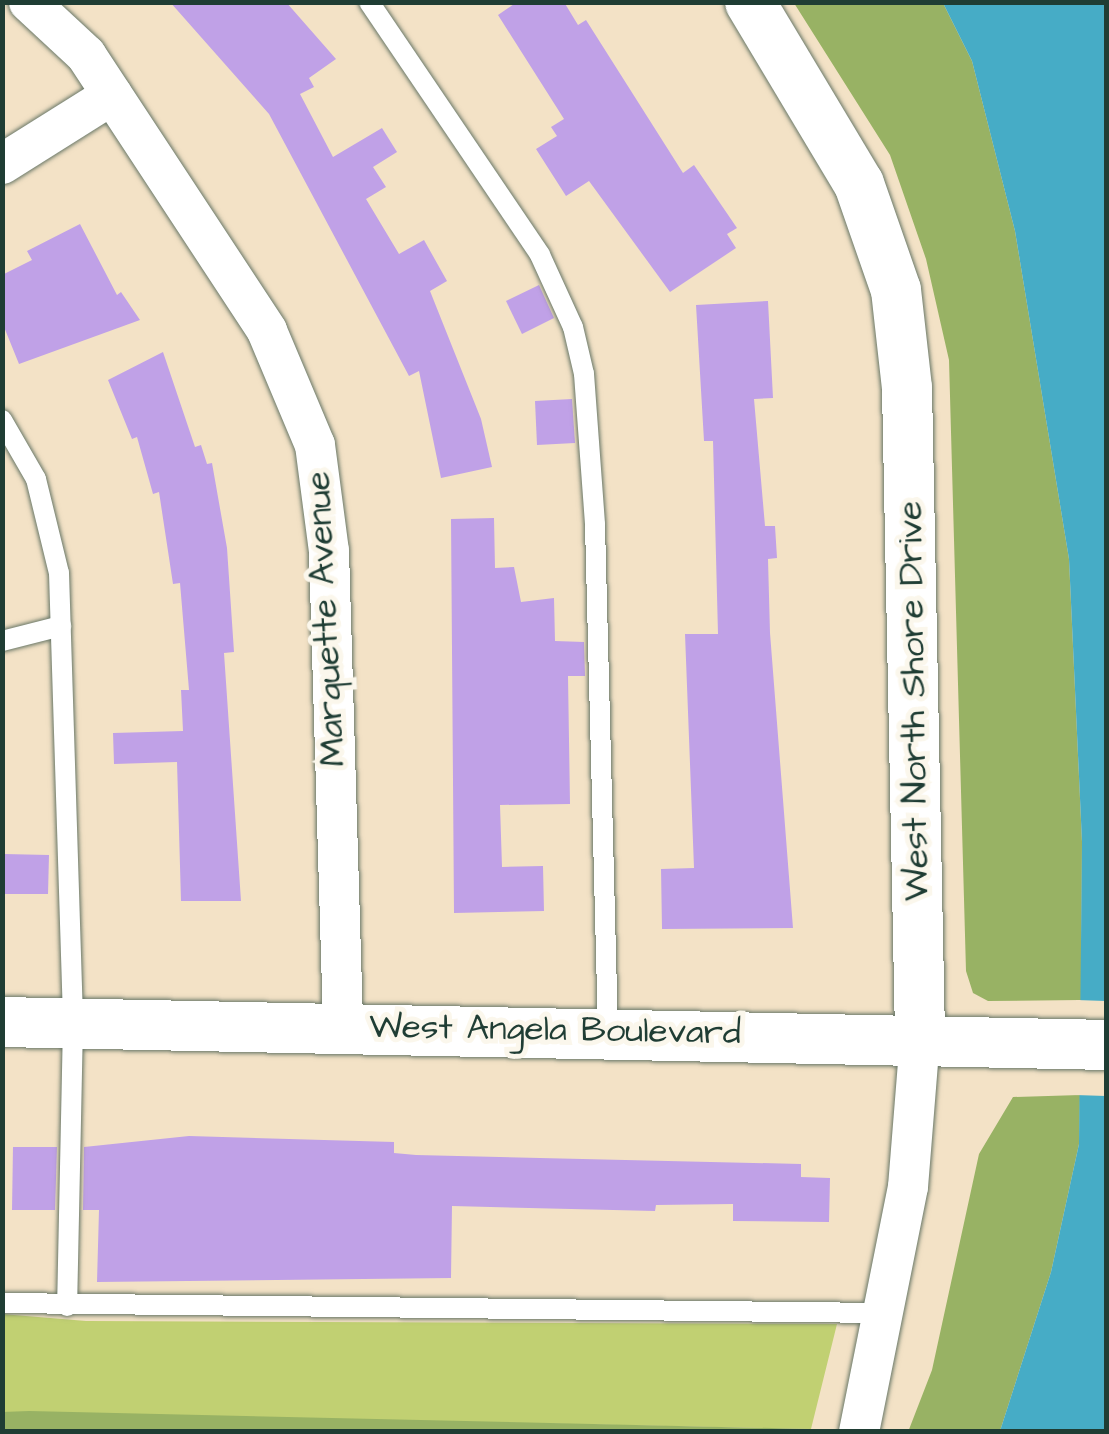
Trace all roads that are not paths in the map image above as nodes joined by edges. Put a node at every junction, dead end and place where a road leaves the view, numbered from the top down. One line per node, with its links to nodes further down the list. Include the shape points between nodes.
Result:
1 (28, 2): 4 (street, Marquette Avenue, via 86,55)
2 (369, 2): 12 (lane, via 540,255 568,313 584,374 596,525)
3 (750, 2): 13 (street, West North Shore Drive, via 859,184 896,290 907,388)
4 (112, 95): 5 (street); 11 (street, Marquette Avenue, via 266,332 315,445 329,551)
5 (2, 164)
6 (2, 420): 7 (lane, via 36,479 59,573)
7 (60, 626): 8 (lane); 10 (lane)
8 (2, 641)
9 (2, 1022): 10 (street, West Angela Boulevard)
10 (73, 1024): 11 (street, West Angela Boulevard); 16 (lane)
11 (344, 1024): 12 (street, West Angela Boulevard)
12 (608, 1031): 13 (street, West Angela Boulevard)
13 (920, 1038): 14 (street, West Angela Boulevard); 17 (street, West North Shore Drive, via 918,1120)
14 (1106, 1045)
15 (2, 1303): 16 (lane)
16 (68, 1306): 17 (lane)
17 (884, 1312): 18 (street, West North Shore Drive)
18 (859, 1432)

